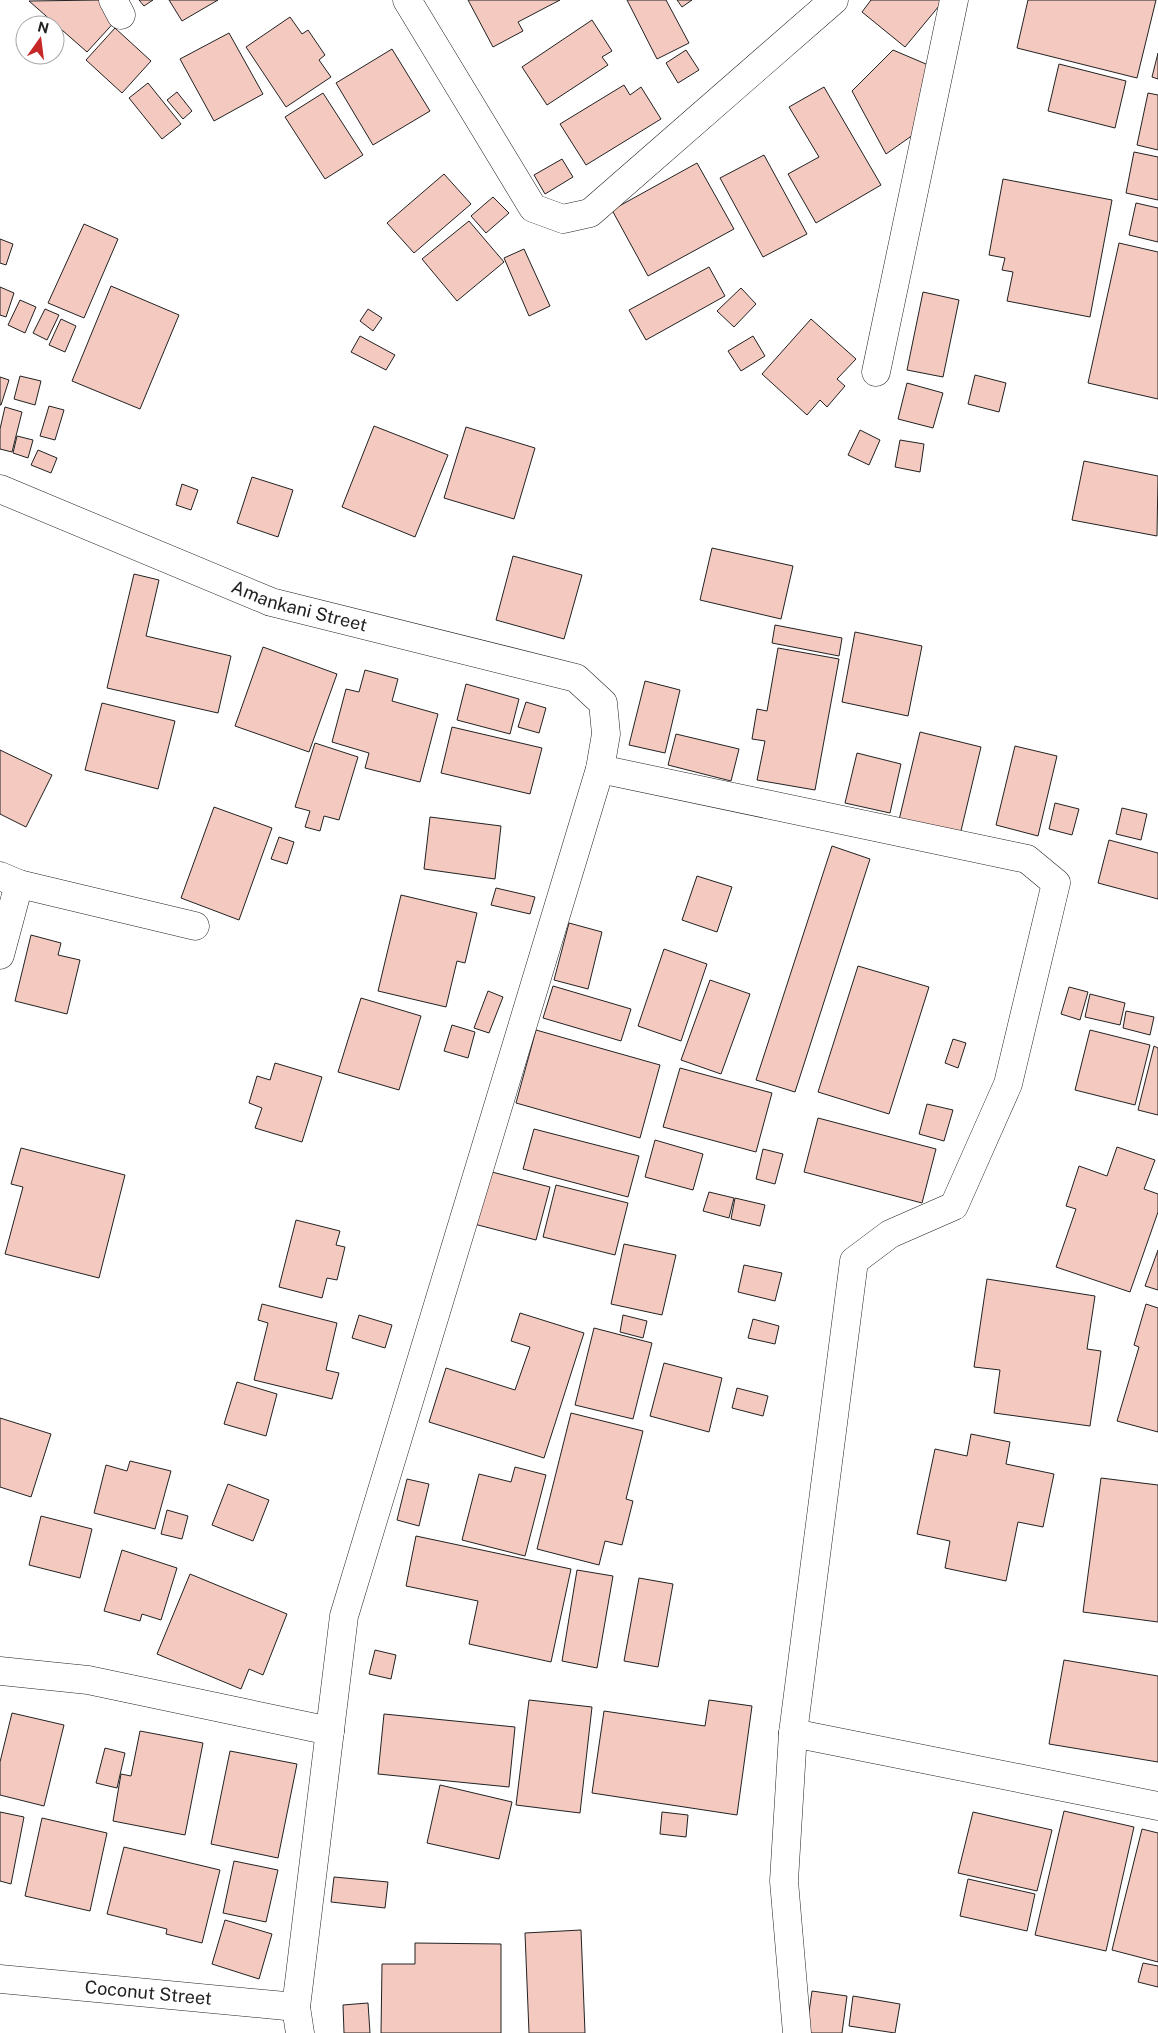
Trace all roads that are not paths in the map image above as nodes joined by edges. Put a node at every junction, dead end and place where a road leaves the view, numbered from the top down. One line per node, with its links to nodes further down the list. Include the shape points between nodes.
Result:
1 (407, 0): 2 (street, via 533,208 563,219 590,213)
2 (834, 0)
3 (954, 0): 4 (street)
4 (876, 372)
5 (0, 489): 6 (street, Amankani Street, via 271,602 576,678 604,703 606,734)
6 (600, 769): 11 (street, via 344,1616); 12 (street, via 1027,859 1056,883 1008,1084 954,1206 890,1234 854,1261)
7 (9, 880): 8 (street); 9 (street)
8 (195, 926)
9 (0, 955)
10 (0, 1671): 11 (street, via 88,1680)
11 (330, 1731): 15 (street)
12 (793, 1733): 13 (street); 16 (street, via 784,1881)
13 (1158, 1806)
14 (0, 1979): 15 (street, Coconut Street)
15 (298, 2020)
16 (797, 2033)

